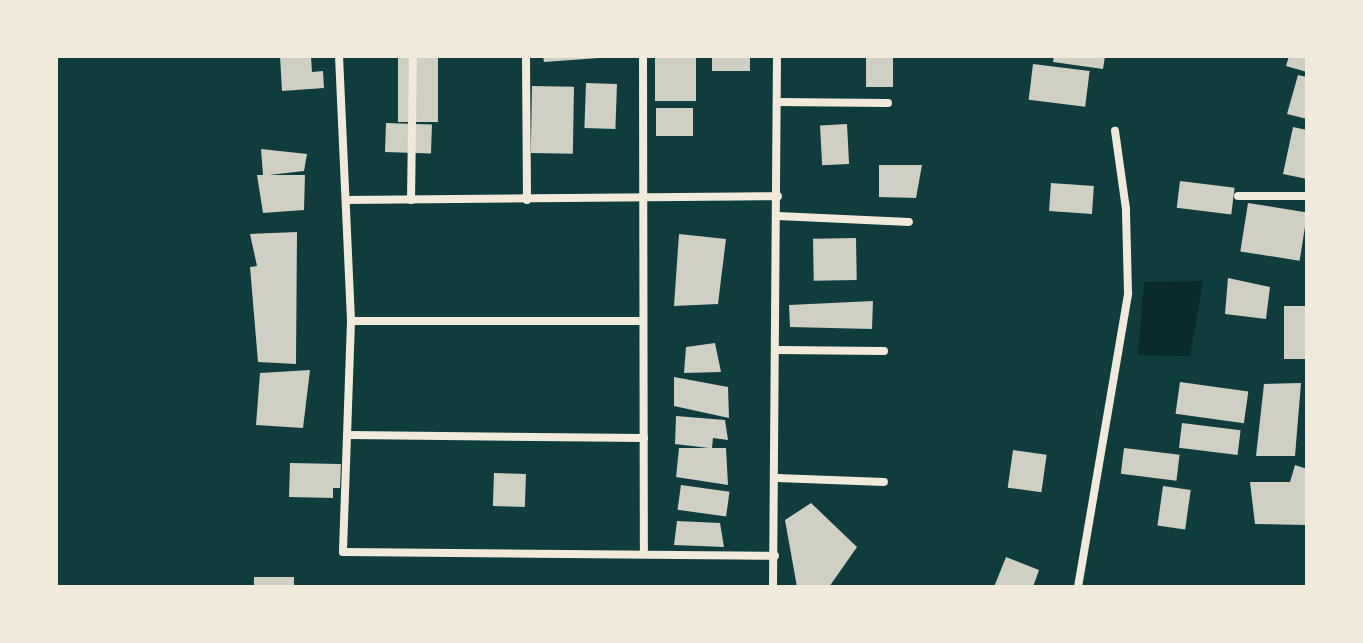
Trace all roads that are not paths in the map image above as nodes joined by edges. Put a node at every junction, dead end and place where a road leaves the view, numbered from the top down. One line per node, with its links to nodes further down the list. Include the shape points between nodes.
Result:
1 (339, 56): 13 (street)
2 (413, 56): 14 (street)
3 (526, 56): 15 (street)
4 (643, 56): 12 (street)
5 (777, 56): 6 (street)
6 (777, 102): 7 (street); 9 (street)
7 (888, 103)
8 (1115, 131): 29 (street, via 1126,209 1128,293)
9 (778, 196): 12 (street); 16 (street)
10 (1238, 196): 11 (street)
11 (1307, 196)
12 (643, 199): 15 (street); 19 (street)
13 (346, 200): 14 (street); 18 (street)
14 (411, 200): 15 (street)
15 (527, 200)
16 (778, 216): 17 (street); 20 (street)
17 (909, 222)
18 (351, 321): 19 (street); 22 (street)
19 (643, 321): 23 (street)
20 (777, 350): 21 (street); 24 (street)
21 (884, 351)
22 (350, 435): 23 (street); 26 (street, via 343,552)
23 (644, 438): 26 (street)
24 (777, 478): 25 (street); 27 (street)
25 (884, 482)
26 (644, 554): 27 (street)
27 (775, 556): 28 (street)
28 (773, 587)
29 (1078, 587)

